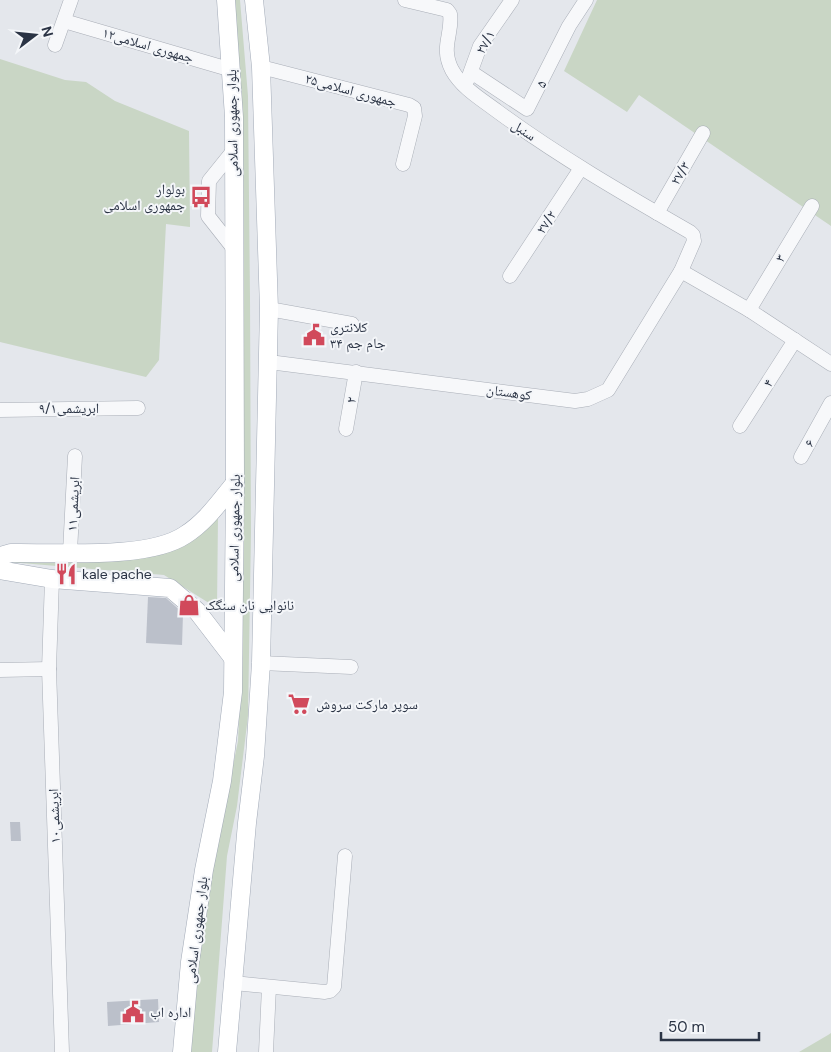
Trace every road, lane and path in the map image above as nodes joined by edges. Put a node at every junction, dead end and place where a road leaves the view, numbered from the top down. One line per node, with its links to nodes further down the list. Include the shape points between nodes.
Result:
1 (71, 0): 7 (street)
2 (226, 0): 10 (main road, بلوار جمهوری اسلامی)
3 (254, 0): 9 (main road)
4 (405, 0): 12 (street, سنبل, via 447,10 450,14 446,46 448,59)
5 (512, 0): 11 (street, ۲۷/۱, via 480,46)
6 (586, 0): 11 (street, ۵, via 569,26 527,109)
7 (64, 21): 8 (street); 10 (street, جمهوری اسلامی۱۲)
8 (56, 45)
9 (261, 66): 15 (street, جمهوری اسلامی۲۵, via 410,105 415,116); 23 (main road)
10 (232, 70): 14 (main road, بلوار جمهوری اسلامی)
11 (471, 72): 12 (street, ۲۷/۱)
12 (465, 87): 16 (street, سنبل, via 519,128)
13 (704, 133): 18 (street, ۲۷/۳)
14 (234, 150): 20 (main road, بلوار جمهوری اسلامی); 20 (street, via 209,181 208,216)
15 (403, 164)
16 (581, 168): 18 (street, سنبل); 22 (street, ۲۷/۲)
17 (812, 206): 24 (street, ۳)
18 (657, 212): 19 (street, سنبل)
19 (694, 235): 21 (street, کوهستان)
20 (234, 249): 37 (main road, بلوار جمهوری اسلامی)
21 (681, 271): 24 (street); 29 (street, کوهستان, via 608,390 588,400 575,401)
22 (510, 276)
23 (269, 309): 25 (street); 27 (main road)
24 (748, 310): 26 (street)
25 (352, 324)
26 (795, 340): 28 (street); 33 (street, ۴)
27 (269, 362): 29 (street, کوهستان); 43 (main road)
28 (831, 364)
29 (356, 372): 34 (street, ۲)
30 (831, 403): 36 (street, ۶)
31 (138, 408): 32 (street, ۹/۱ابریشمی)
32 (0, 410)
33 (740, 426)
34 (346, 429)
35 (75, 456): 38 (street, ابریشمی۱۱)
36 (801, 457)
37 (236, 483): 38 (main road, via 196,528 169,543 138,550); 42 (main road, بلوار جمهوری اسلامی)
38 (70, 552): 39 (main road)
39 (0, 556)
40 (0, 570): 41 (main road)
41 (52, 579): 42 (main road, via 170,588 197,611); 45 (street, ابریشمی۱۰)
42 (233, 658): 51 (main road, بلوار جمهوری اسلامی, via 230,731 190,962)
43 (261, 663): 44 (street); 48 (main road)
44 (351, 667)
45 (49, 669): 46 (street); 50 (street, ابریشمی۱۰)
46 (0, 670)
47 (345, 856): 49 (street, via 334,987 330,991)
48 (234, 983): 49 (street); 52 (main road)
49 (269, 987): 53 (street)
50 (62, 1052)
51 (182, 1052)
52 (227, 1052)
53 (266, 1052)

